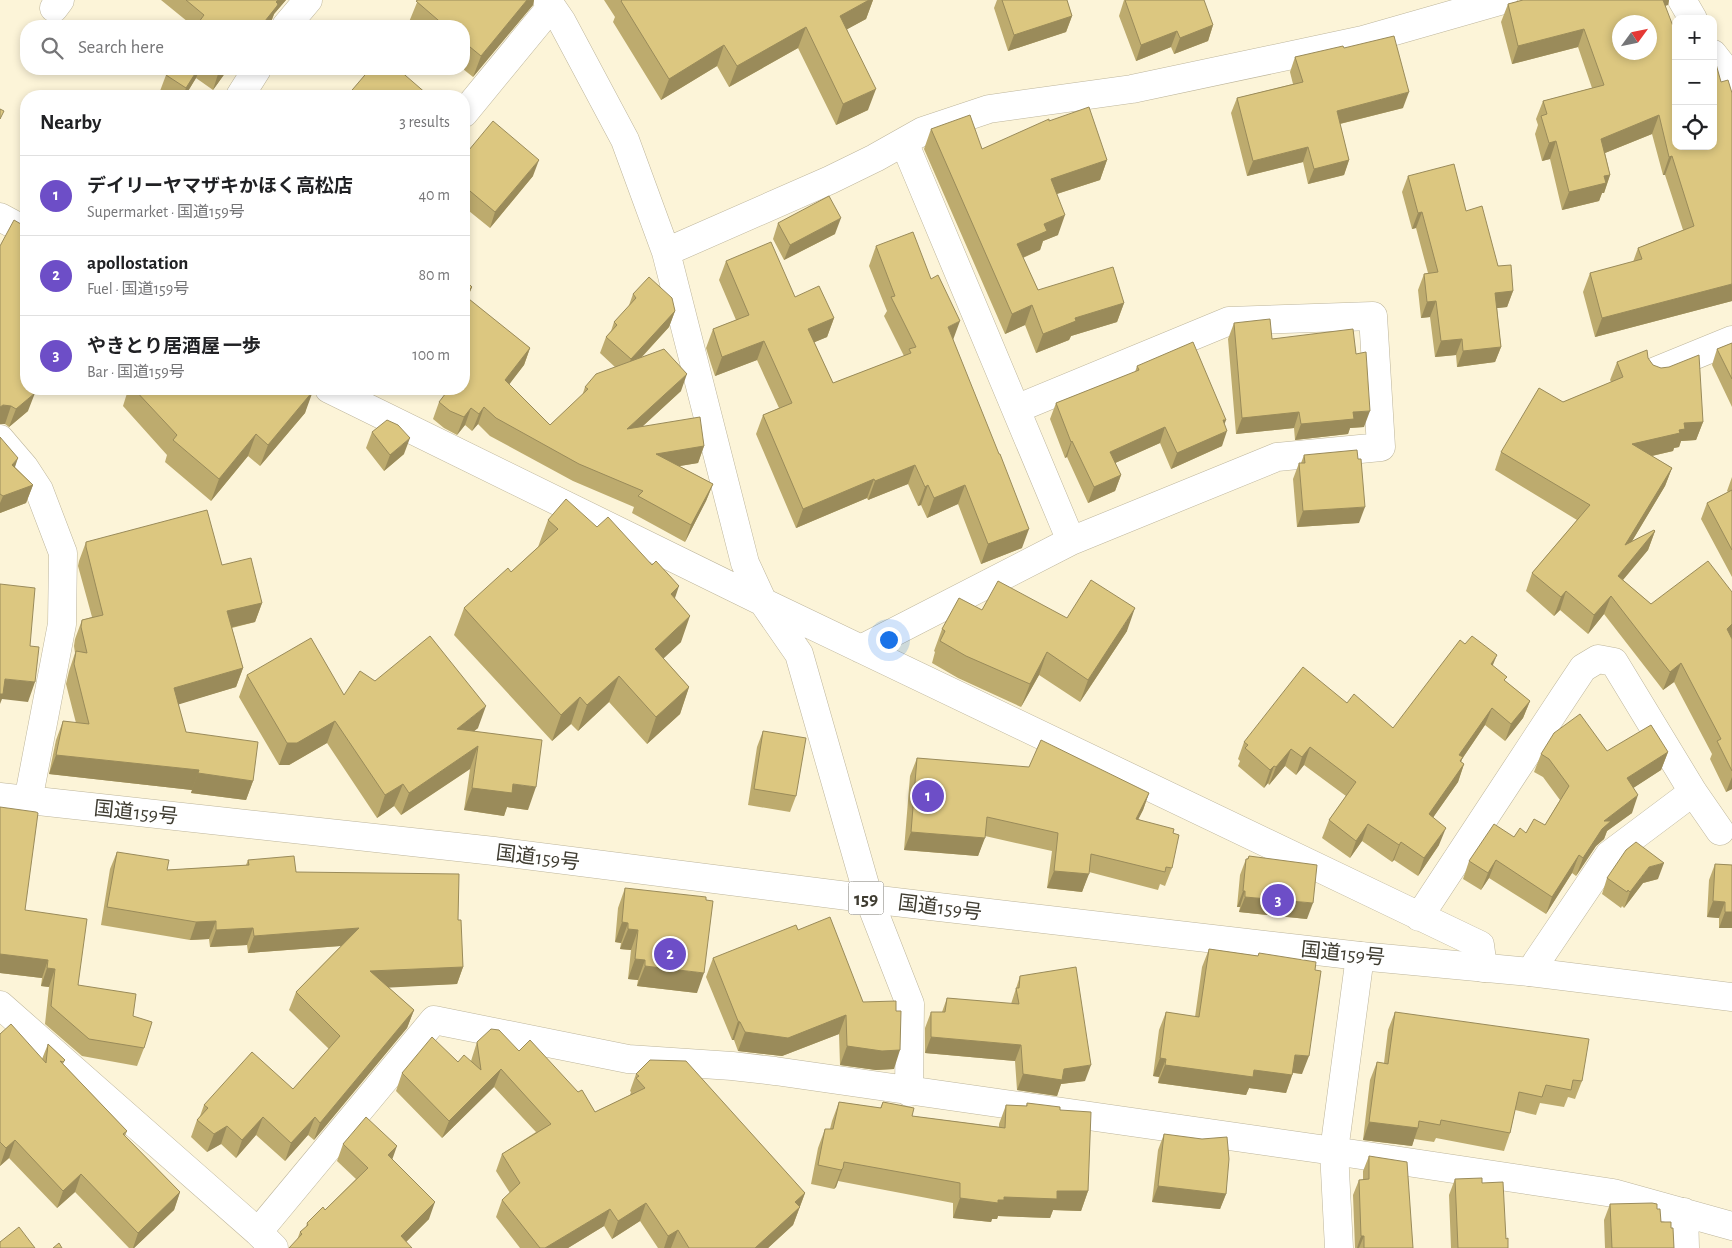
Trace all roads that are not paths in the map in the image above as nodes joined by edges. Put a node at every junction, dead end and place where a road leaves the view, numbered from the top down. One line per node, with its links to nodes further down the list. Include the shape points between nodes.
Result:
1 (308, 0): 7 (main road)
2 (1503, 0): 5 (main road)
3 (1682, 0): 6 (main road)
4 (549, 3): 12 (main road); 16 (main road, via 625,140)
5 (1427, 10): 13 (main road, via 1363,40 1132,90 989,109 923,131)
6 (1691, 15)
7 (291, 20)
8 (1717, 59): 10 (main road)
9 (253, 75): 11 (main road)
10 (1732, 78)
11 (244, 90)
12 (470, 105)
13 (904, 142): 16 (main road, via 830,180); 20 (main road)
14 (0, 217): 15 (main road)
15 (20, 228)
16 (666, 252): 23 (main road, via 745,563)
17 (1732, 340): 18 (main road)
18 (1656, 371)
19 (341, 395): 23 (main road)
20 (1016, 409): 22 (main road); 22 (main road, via 1229,321 1373,316 1382,447 1277,457)
21 (0, 439): 27 (main road, via 39,490 63,553 62,624)
22 (1071, 541): 24 (main road)
23 (763, 602): 24 (main road); 29 (main road, via 799,654)
24 (861, 649): 30 (main road)
25 (1692, 792): 28 (main road); 30 (main road, via 1614,662 1598,659 1583,668 1564,695); 33 (main road, via 1609,856)
26 (0, 797): 27 (main road, 国道159号 / 159)
27 (28, 800): 29 (main road, 国道159号 / 159, via 494,852)
28 (1720, 832)
29 (869, 899): 31 (main road, 国道159号 / 159); 36 (main road, via 910,1004)
30 (1419, 916): 32 (main road, via 1480,946)
31 (1360, 956): 32 (main road, 国道159号 / 159); 37 (main road)
32 (1483, 968): 33 (main road, 国道159号 / 159)
33 (1530, 972): 34 (main road, 国道159号 / 159)
34 (1732, 997)
35 (0, 1005): 40 (main road)
36 (909, 1092): 37 (main road); 40 (main road, via 732,1066 628,1059 434,1020)
37 (1334, 1151): 38 (main road, via 1613,1193); 41 (main road)
38 (1684, 1212): 39 (main road); 42 (main road)
39 (1732, 1226)
40 (266, 1240)
41 (1339, 1248)
42 (1685, 1248)

